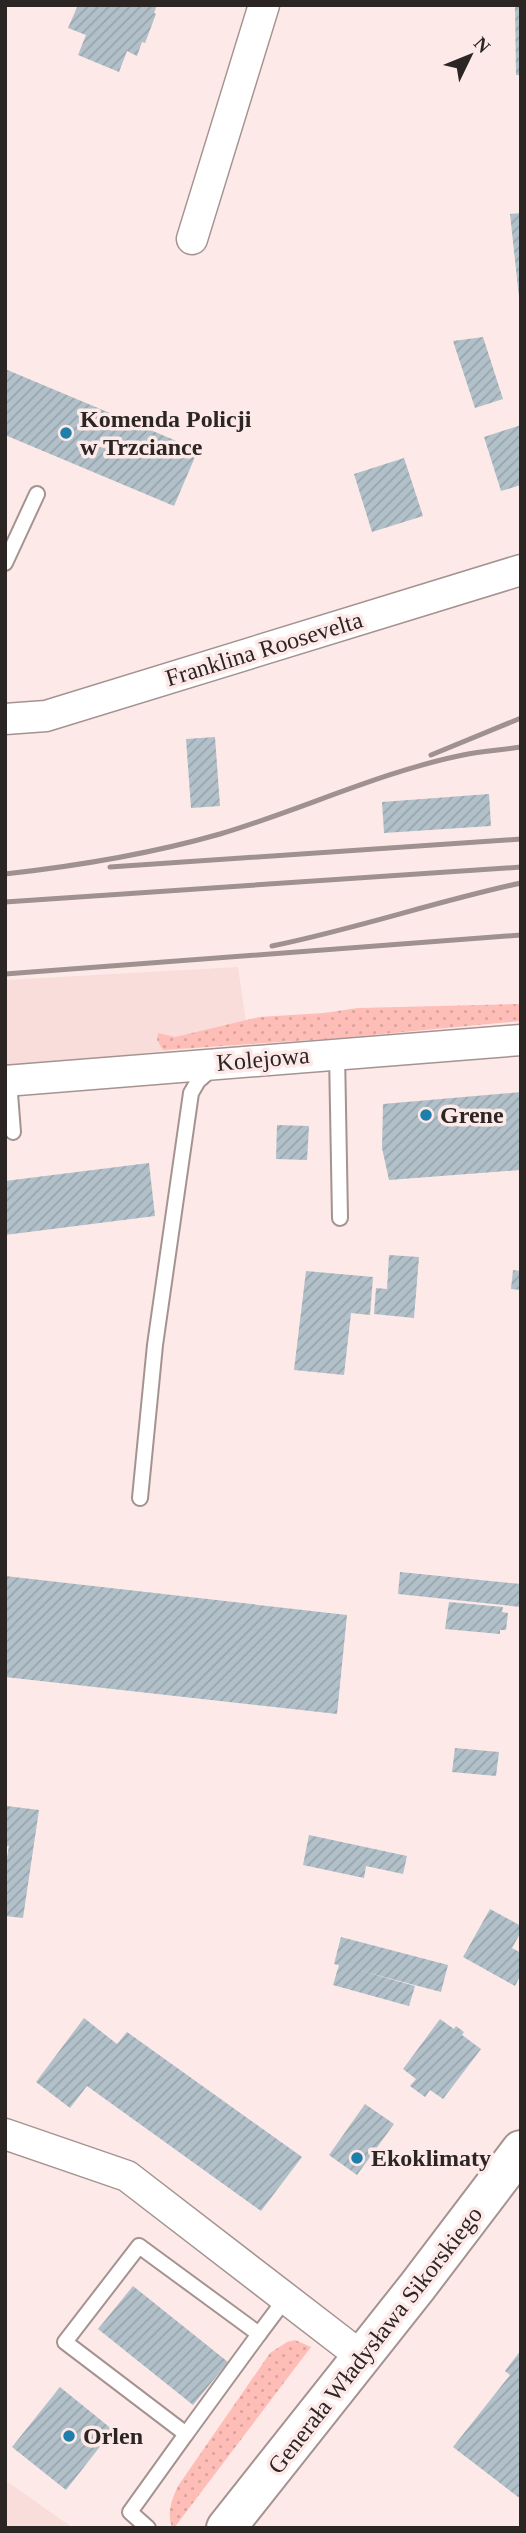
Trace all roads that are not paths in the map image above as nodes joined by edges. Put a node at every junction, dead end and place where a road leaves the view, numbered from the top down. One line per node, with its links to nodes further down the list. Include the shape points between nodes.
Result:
1 (264, 5): 2 (street)
2 (192, 239)
3 (37, 494): 4 (lane)
4 (5, 563)
5 (521, 570): 6 (street, Franklina Roosevelta, via 46,716)
6 (5, 719)
7 (521, 1040): 8 (street, Kolejowa)
8 (337, 1053): 9 (street, Kolejowa); 12 (lane)
9 (219, 1063): 10 (street, Kolejowa); 13 (lane, via 191,1093 155,1345)
10 (7, 1081): 11 (lane)
11 (13, 1132)
12 (340, 1218)
13 (140, 1498)
14 (5, 2134): 16 (street, via 127,2176)
15 (521, 2150): 18 (main road, Generała Władysława Sikorskiego)
16 (286, 2298): 17 (lane); 18 (street)
17 (259, 2334): 19 (lane); 19 (lane, via 139,2246 65,2342)
18 (362, 2357): 21 (main road, Generała Władysława Sikorskiego)
19 (186, 2434): 20 (lane, via 130,2512)
20 (148, 2528)
21 (226, 2528)

